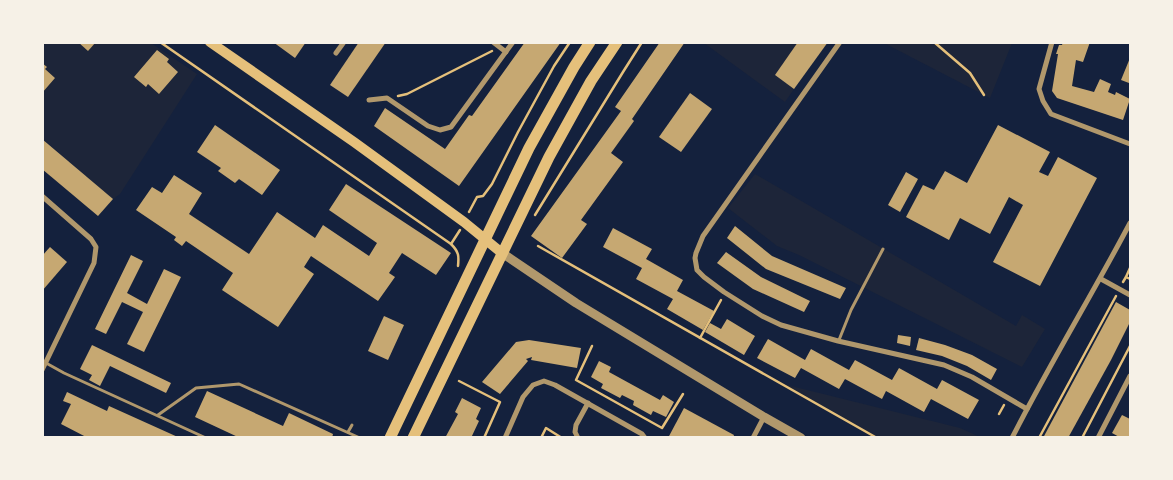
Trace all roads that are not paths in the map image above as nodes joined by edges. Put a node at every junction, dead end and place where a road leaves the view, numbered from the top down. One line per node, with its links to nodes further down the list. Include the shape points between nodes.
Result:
1 (210, 42): 15 (main road)
2 (344, 42): 10 (street)
3 (493, 42): 9 (street)
4 (513, 42): 9 (street)
5 (590, 42): 15 (main road, via 530,148)
6 (616, 42): 17 (main road, via 549,157)
7 (840, 42): 20 (street, via 703,236 695,258 697,270 704,277 750,309 781,325)
8 (1052, 42): 12 (street, via 1039,89 1051,114)
9 (506, 52): 11 (street, via 451,127 440,130 428,126 387,98)
10 (336, 53)
11 (369, 100)
12 (1130, 144)
13 (42, 196): 21 (street, via 96,246 94,263)
14 (1130, 223): 18 (street)
15 (485, 238): 17 (main road); 32 (main road)
16 (883, 249): 20 (lane)
17 (502, 253): 27 (street, via 576,303); 33 (main road)
18 (1101, 279): 19 (street); 25 (street)
19 (1130, 295)
20 (838, 341): 25 (street, via 944,364)
21 (46, 363): 22 (street); 26 (lane)
22 (42, 370)
23 (1130, 376): 40 (street)
24 (588, 403): 34 (street, via 555,384 544,381 533,385 523,397); 35 (street, via 576,425); 36 (street)
25 (1027, 409): 39 (street)
26 (158, 415): 29 (lane, via 196,388 239,384); 30 (lane)
27 (764, 417): 37 (street); 38 (street)
28 (352, 425): 29 (lane)
29 (348, 432): 31 (lane)
30 (206, 438)
31 (360, 438)
32 (390, 438)
33 (413, 438)
34 (505, 438)
35 (578, 438)
36 (645, 438)
37 (753, 438)
38 (801, 438)
39 (1012, 438)
40 (1098, 438)

